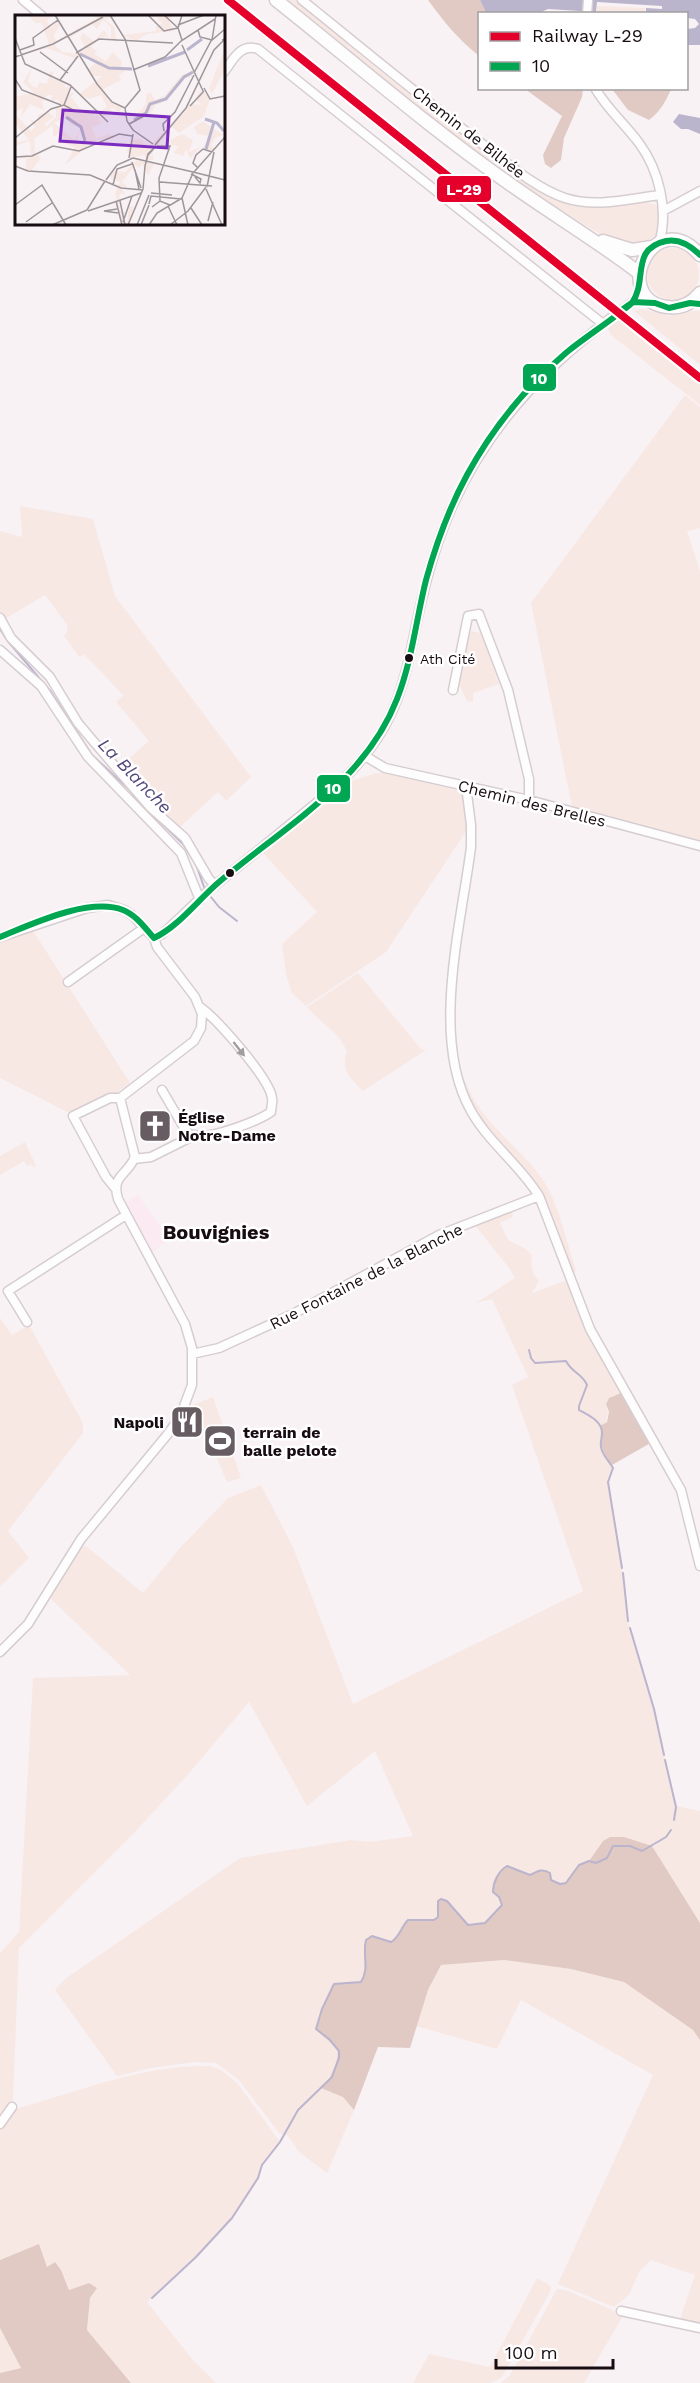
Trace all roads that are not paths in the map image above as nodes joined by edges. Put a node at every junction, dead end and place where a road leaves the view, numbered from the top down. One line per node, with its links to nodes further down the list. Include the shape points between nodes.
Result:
1 (23, 0): 4 (street)
2 (276, 0): 10 (highway, via 458,146)
3 (302, 0): 8 (street, Chemin de Bilhée, via 468,133 551,192 592,202)
4 (41, 15)
5 (225, 71): 19 (street, via 239,51 258,49)
6 (597, 90): 8 (street, via 639,143)
7 (700, 191): 9 (street)
8 (660, 195): 9 (street)
9 (664, 216): 11 (street); 12 (street)
10 (588, 235): 12 (highway, via 622,248); 14 (highway)
11 (677, 241): 12 (highway); 13 (highway, via 690,245)
12 (655, 245): 14 (highway, via 643,259)
13 (700, 255)
14 (639, 277): 16 (street, via 639,290); 17 (highway, via 643,290)
15 (700, 293): 18 (highway)
16 (633, 302): 17 (street); 19 (street)
17 (655, 303): 18 (highway, via 669,308)
18 (695, 303)
19 (603, 324): 23 (street, via 537,380 489,440 462,483 433,556 396,702)
20 (0, 618): 27 (street, via 11,638 50,677 78,723 150,807 185,838 208,879)
21 (0, 650): 27 (street, via 41,686 88,757 181,853)
22 (453, 690): 25 (street, via 468,616 479,614 508,690 529,779)
23 (365, 756): 24 (street, Chemin des Brelles, via 385,768); 27 (street, via 331,792)
24 (466, 786): 25 (street, Chemin des Brelles); 38 (street, via 471,837 449,1007 454,1062 471,1112 530,1180)
25 (530, 800): 26 (street, Chemin des Brelles)
26 (700, 846)
27 (207, 893): 30 (street)
28 (144, 928): 29 (street, via 124,910 99,905); 30 (street); 31 (street)
29 (0, 937)
30 (154, 938): 32 (street)
31 (68, 982)
32 (200, 1006): 34 (street, via 203,1021 194,1041); 35 (street, one-way to 35, via 220,1023 267,1085 272,1098 271,1112 262,1118 201,1137)
33 (162, 1090): 35 (street)
34 (120, 1098): 36 (street); 37 (street, via 110,1098 73,1116)
35 (192, 1136): 36 (street, via 151,1157)
36 (134, 1160): 37 (street)
37 (115, 1188): 39 (street)
38 (539, 1196): 41 (street, Rue Fontaine de la Blanche, via 439,1235 293,1314 219,1348); 42 (street, via 590,1329 681,1490)
39 (126, 1215): 40 (street, via 8,1291); 41 (street, via 177,1306)
40 (27, 1322)
41 (192, 1354): 43 (street, via 192,1385 180,1417 81,1539 28,1624)
42 (700, 1566)
43 (0, 1652)
44 (12, 2107): 45 (street)
45 (0, 2124)
46 (621, 2312): 47 (street)
47 (700, 2328)

